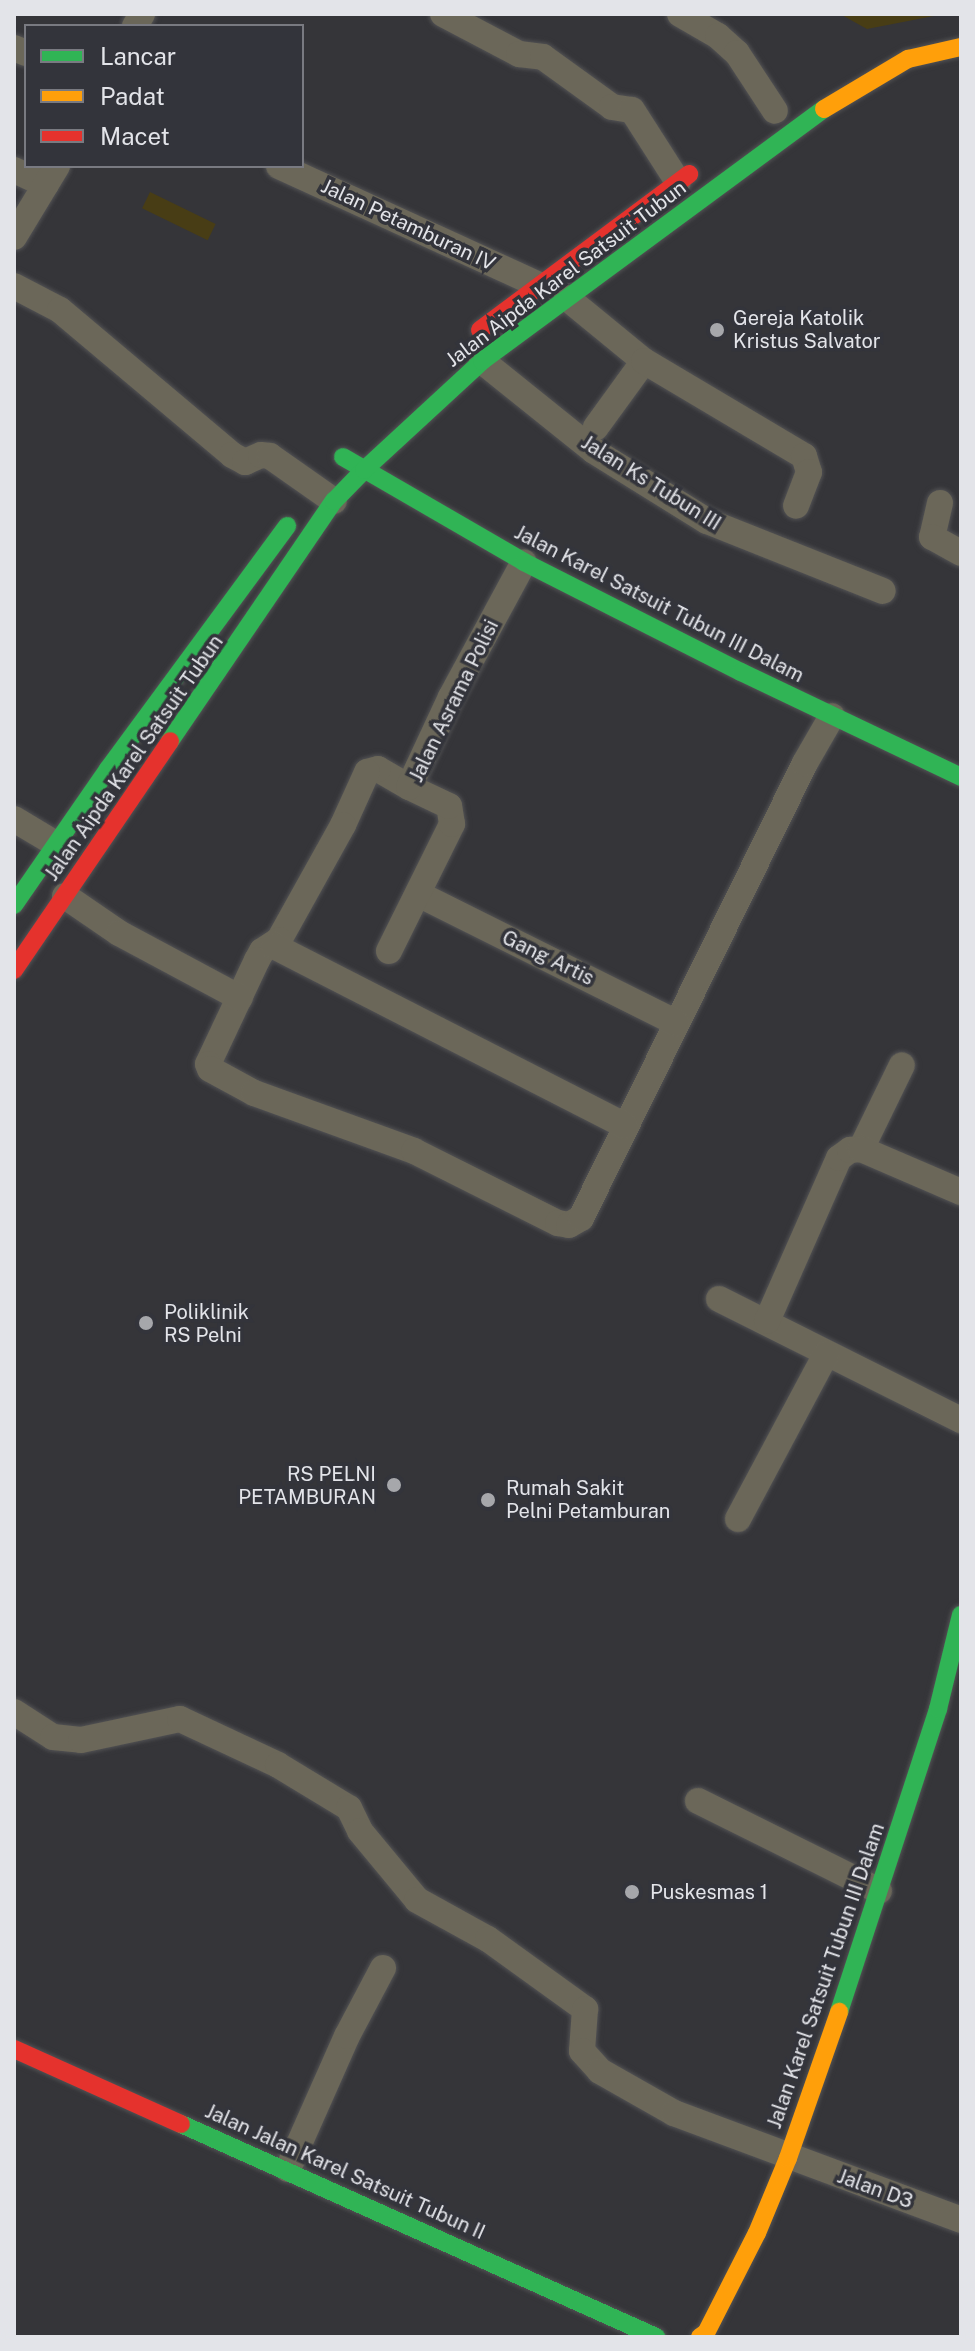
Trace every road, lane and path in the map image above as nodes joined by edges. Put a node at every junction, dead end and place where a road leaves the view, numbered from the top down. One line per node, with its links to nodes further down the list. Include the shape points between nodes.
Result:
1 (443, 14): 9 (street, via 519,54 543,57 612,107 632,110)
2 (680, 14): 4 (street, via 737,53)
3 (961, 47): 11 (main road, Jalan Aipda Karel Satsuit Tubun, via 908,59 836,99)
4 (775, 112)
5 (703, 164): 9 (main road, Jalan Aipda Karel Satsuit Tubun)
6 (283, 168): 13 (street, Jalan Petamburan IV)
7 (14, 170): 8 (street)
8 (52, 176): 12 (street)
9 (678, 182): 10 (main road, Jalan Aipda Karel Satsuit Tubun)
10 (645, 206): 11 (main road); 13 (main road, Jalan Aipda Karel Satsuit Tubun)
11 (660, 229): 15 (main road, Jalan Aipda Karel Satsuit Tubun)
12 (14, 237)
13 (537, 284): 16 (main road, Jalan Aipda Karel Satsuit Tubun)
14 (14, 286): 21 (street, via 60,310 232,455 245,462 270,456)
15 (567, 298): 16 (main road, Jalan Aipda Karel Satsuit Tubun); 17 (street)
16 (473, 352): 20 (main road, Jalan Aipda Karel Satsuit Tubun); 26 (street, Jalan Ks Tubun III, via 594,451 707,521)
17 (644, 361): 18 (street); 23 (street, via 804,456 809,472)
18 (596, 427)
19 (348, 452): 20 (main road, Jalan Karel Satsuit Tubun III Dalam); 21 (main road, Jalan Aipda Karel Satsuit Tubun)
20 (364, 470): 21 (main road, Jalan Aipda Karel Satsuit Tubun); 25 (main road, Jalan Karel Satsuit Tubun III Dalam)
21 (324, 495): 31 (main road, Jalan Aipda Karel Satsuit Tubun); 33 (main road, Jalan Aipda Karel Satsuit Tubun)
22 (940, 503): 24 (street, via 932,537)
23 (796, 506)
24 (961, 553)
25 (524, 562): 27 (main road, Jalan Karel Satsuit Tubun III Dalam); 29 (street, Jalan Asrama Polisi)
26 (883, 591)
27 (832, 716): 28 (main road, Jalan Karel Satsuit Tubun III Dalam); 39 (street)
28 (961, 777)
29 (409, 787): 32 (street, Jalan Asrama Polisi, via 449,806 452,815); 35 (street, via 378,769 367,772)
30 (14, 819): 31 (street)
31 (56, 844): 34 (main road, Jalan Aipda Karel Satsuit Tubun)
32 (418, 894): 36 (street, Jalan Asrama Polisi); 39 (street, Gang Artis)
33 (65, 896): 37 (main road, Jalan Aipda Karel Satsuit Tubun); 38 (street, via 119,933)
34 (14, 905)
35 (274, 946): 38 (street, via 262,951); 41 (street)
36 (389, 951)
37 (14, 970)
38 (240, 998): 41 (street, via 208,1064 214,1074 414,1151 558,1223 569,1225 581,1218)
39 (677, 1023): 41 (street)
40 (902, 1065): 42 (street)
41 (625, 1126)
42 (861, 1149): 43 (street); 45 (street, via 839,1158)
43 (961, 1192)
44 (719, 1299): 45 (street)
45 (767, 1321): 46 (street)
46 (826, 1354): 47 (street); 48 (street)
47 (961, 1420)
48 (738, 1519)
49 (961, 1615): 52 (main road, Jalan Karel Satsuit Tubun III Dalam, via 938,1709)
50 (14, 1712): 55 (street, Jalan D3, via 53,1737 81,1740 180,1719 331,1794 349,1808 360,1831 417,1900 488,1939 585,2009 582,2051 590,2063 674,2113)
51 (698, 1801): 52 (street)
52 (879, 1891): 55 (main road, Jalan Karel Satsuit Tubun III Dalam)
53 (383, 1968): 56 (street)
54 (14, 2049): 56 (main road, Jalan Jalan Karel Satsuit Tubun II)
55 (788, 2158): 57 (street, Jalan D3); 59 (main road, Jalan Karel Satsuit Tubun III Dalam, via 757,2233)
56 (288, 2169): 58 (main road, Jalan Jalan Karel Satsuit Tubun II)
57 (961, 2220)
58 (656, 2337)
59 (700, 2337)

